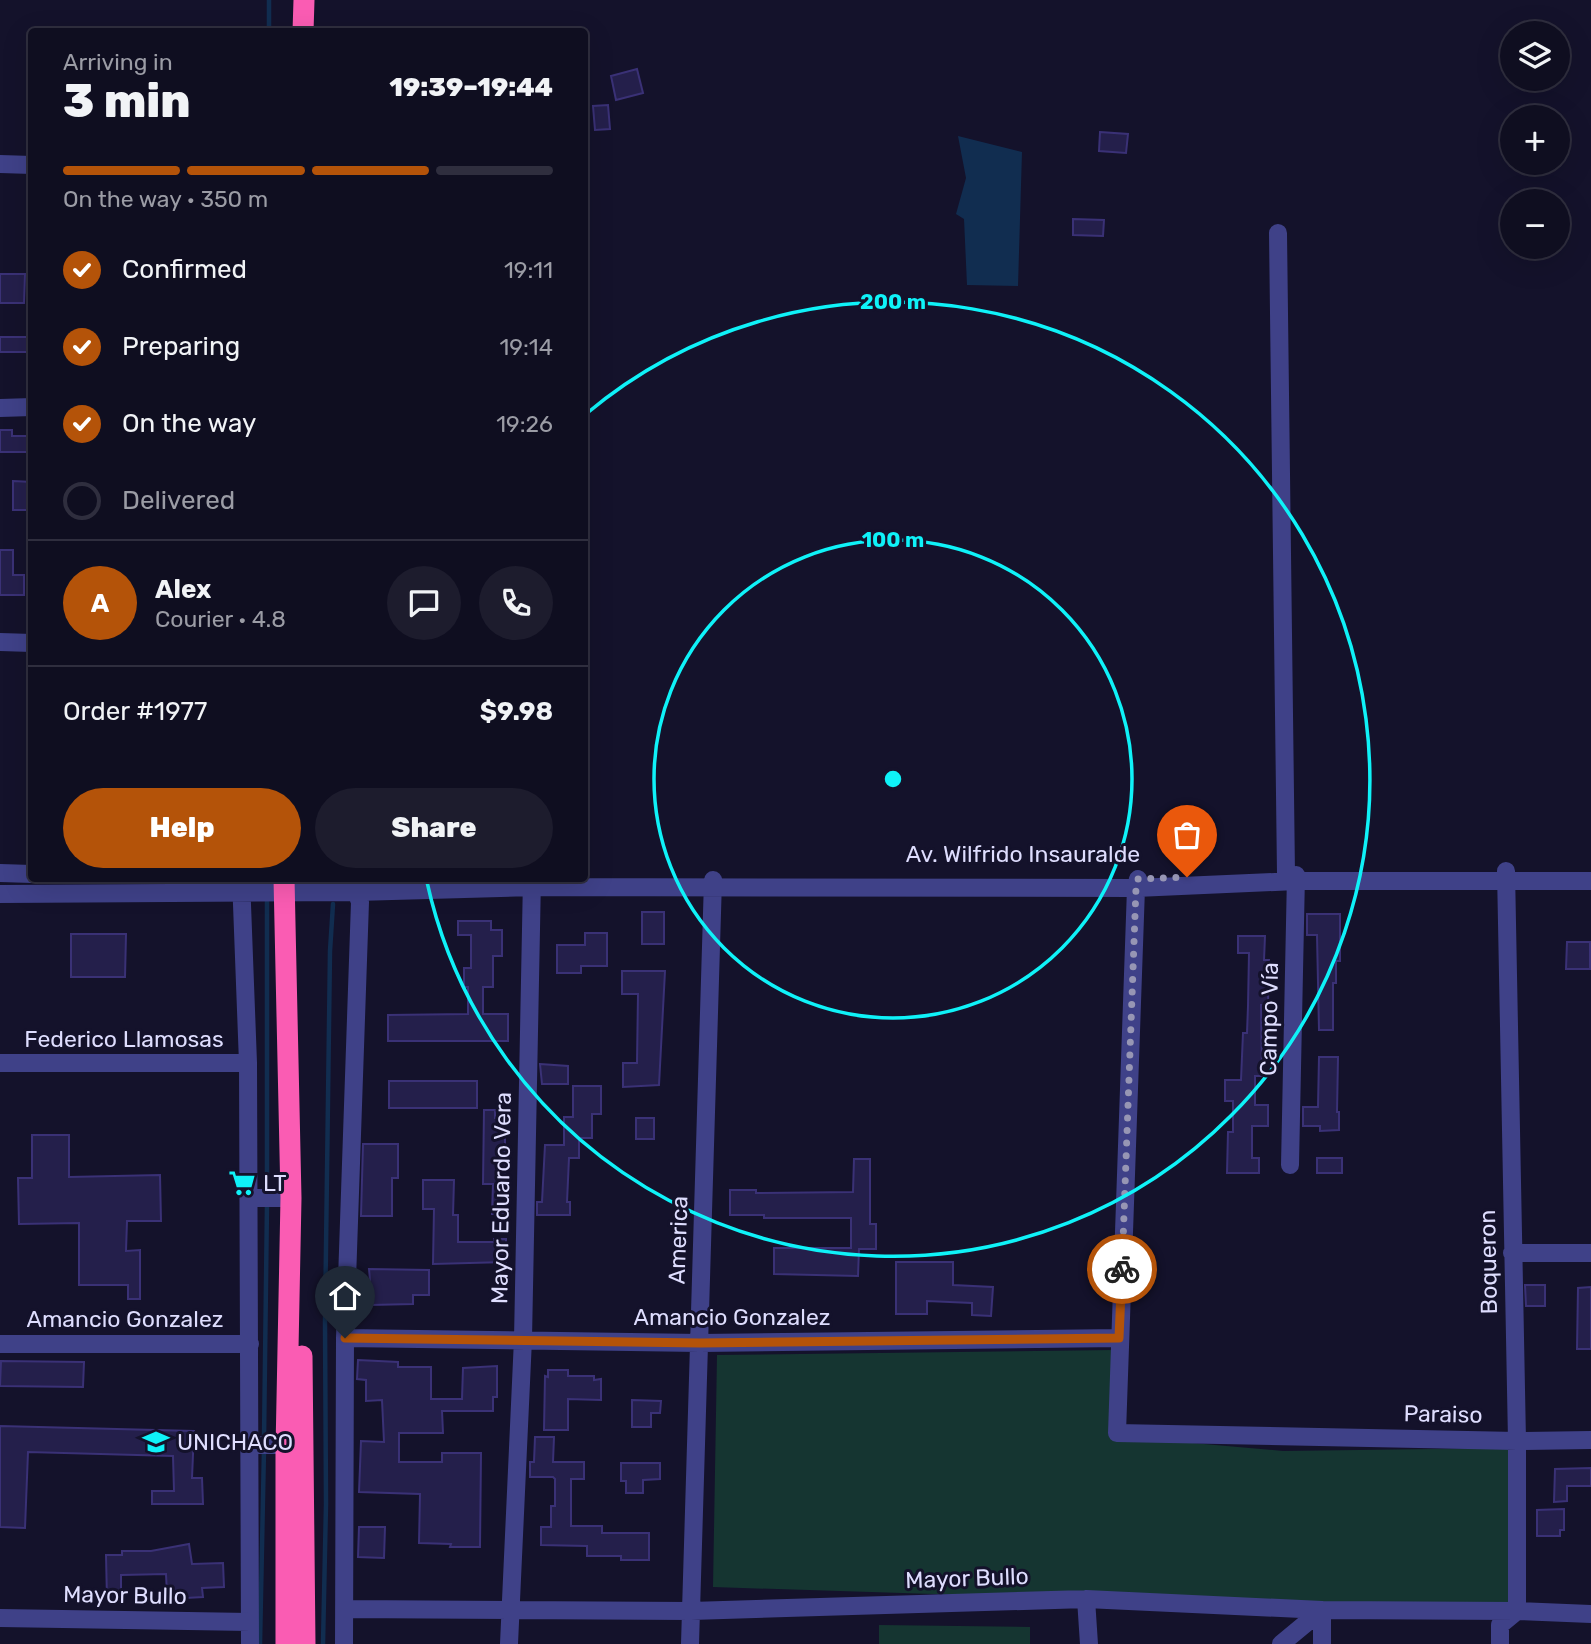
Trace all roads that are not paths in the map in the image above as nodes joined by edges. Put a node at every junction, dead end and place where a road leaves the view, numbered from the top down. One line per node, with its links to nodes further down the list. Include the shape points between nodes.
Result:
1 (304, 0): 3 (highway)
2 (315, 0): 4 (highway)
3 (303, 28)
4 (314, 28)
5 (0, 164): 6 (street)
6 (28, 165)
7 (1278, 233): 16 (street, Campo Vía)
8 (28, 407): 9 (street)
9 (0, 408)
10 (0, 642): 11 (street)
11 (28, 643)
12 (1591, 871): 15 (street)
13 (0, 873): 14 (street)
14 (28, 874)
15 (1506, 876): 16 (street, Av. Wilfrido Insauralde); 18 (street); 32 (street, Boqueron)
16 (1293, 877): 24 (street, Av. Wilfrido Insauralde); 30 (street, Campo Vía)
17 (588, 878): 23 (street, Av. Wilfrido Insauralde)
18 (1591, 881)
19 (316, 882): 25 (street)
20 (331, 882): 26 (street)
21 (245, 883): 25 (street); 27 (street, via 212,893); 29 (street)
22 (532, 883): 23 (street); 26 (street); 36 (street, Mayor Eduardo Vera)
23 (712, 883): 24 (street, Av. Wilfrido Insauralde); 37 (street, America)
24 (1137, 883): 35 (street)
25 (291, 884): 26 (street); 31 (highway); 54 (highway)
26 (356, 892): 34 (street, via 360,902)
27 (0, 894)
28 (0, 1063): 29 (street, Federico Llamosas)
29 (247, 1063): 31 (street)
30 (1290, 1165)
31 (268, 1198): 39 (street); 42 (highway)
32 (1512, 1253): 33 (street); 41 (street, Boqueron)
33 (1591, 1253)
34 (345, 1338): 36 (street, Amancio Gonzalez); 44 (street)
35 (1119, 1338): 37 (street, Amancio Gonzalez); 41 (street, Paraiso, via 1117,1433)
36 (523, 1339): 37 (street, Amancio Gonzalez); 46 (street, Mayor Eduardo Vera)
37 (700, 1343): 47 (street, America)
38 (0, 1344): 39 (street, Amancio Gonzalez)
39 (250, 1344): 42 (street)
40 (1591, 1440): 41 (street, Paraiso)
41 (1517, 1441): 48 (street, Boqueron)
42 (266, 1445): 51 (street); 53 (highway)
43 (1086, 1599): 45 (street, Mayor Bullo); 47 (street, Mayor Bullo); 58 (street)
44 (345, 1609): 46 (street, Mayor Bullo); 55 (street)
45 (1322, 1610): 48 (street, Mayor Bullo); 59 (street); 60 (street)
46 (510, 1611): 47 (street, Mayor Bullo); 56 (street, Mayor Eduardo Vera)
47 (691, 1611): 57 (street, America)
48 (1517, 1611): 49 (street, Mayor Bullo); 61 (street, via 1500,1625)
49 (1591, 1614)
50 (0, 1618): 51 (street, Mayor Bullo)
51 (250, 1622): 52 (street)
52 (250, 1644)
53 (286, 1644)
54 (305, 1644)
55 (344, 1644)
56 (509, 1644)
57 (690, 1644)
58 (1089, 1644)
59 (1281, 1644)
60 (1322, 1644)
61 (1500, 1644)

